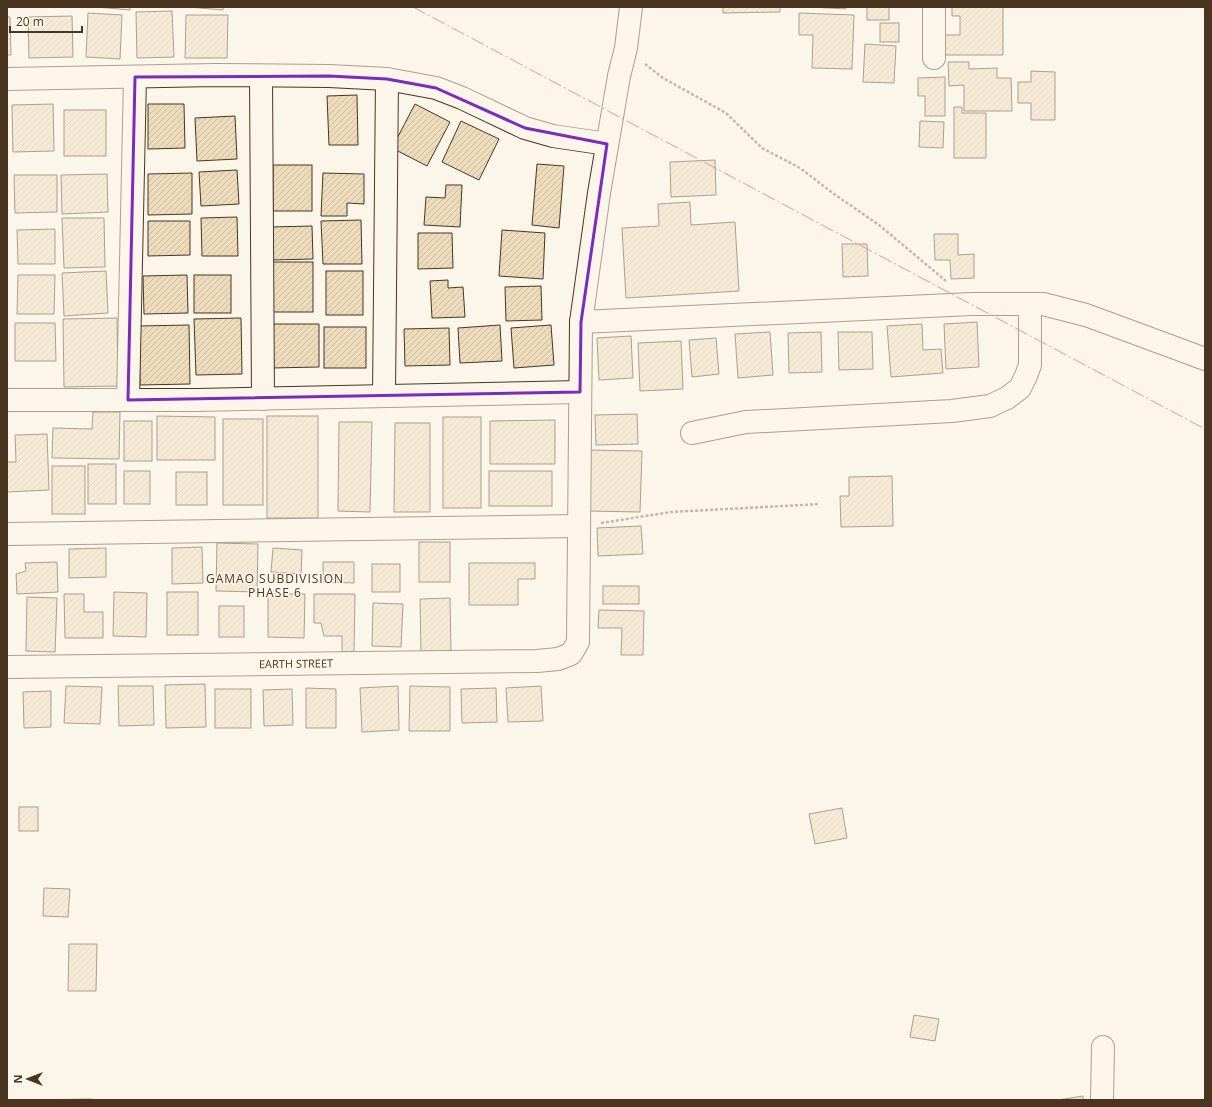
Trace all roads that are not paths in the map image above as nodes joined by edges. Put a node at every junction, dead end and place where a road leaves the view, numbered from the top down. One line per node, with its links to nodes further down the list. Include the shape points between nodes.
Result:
1 (631, 7): 8 (street)
2 (934, 7): 3 (street)
3 (934, 58)
4 (261, 76): 5 (street); 7 (street); 14 (street)
5 (135, 77): 6 (street); 16 (street)
6 (7, 79)
7 (387, 79): 8 (street, via 436,88 525,128 553,136); 13 (street)
8 (608, 144): 10 (street)
9 (1030, 304): 10 (street, via 972,304); 11 (street, via 1042,304 1086,315); 17 (street, via 1030,365 1026,376 1020,388 990,406 952,411 746,422)
10 (581, 322): 12 (street)
11 (1205, 359)
12 (580, 392): 13 (street); 18 (street)
13 (384, 396): 14 (street)
14 (263, 399): 16 (street)
15 (7, 400): 16 (street)
16 (128, 400)
17 (692, 433)
18 (579, 526): 19 (street); 20 (street, EARTH STREET, via 578,642 571,654 558,659)
19 (7, 534)
20 (7, 667)
21 (1103, 1047): 22 (street)
22 (1102, 1100)

